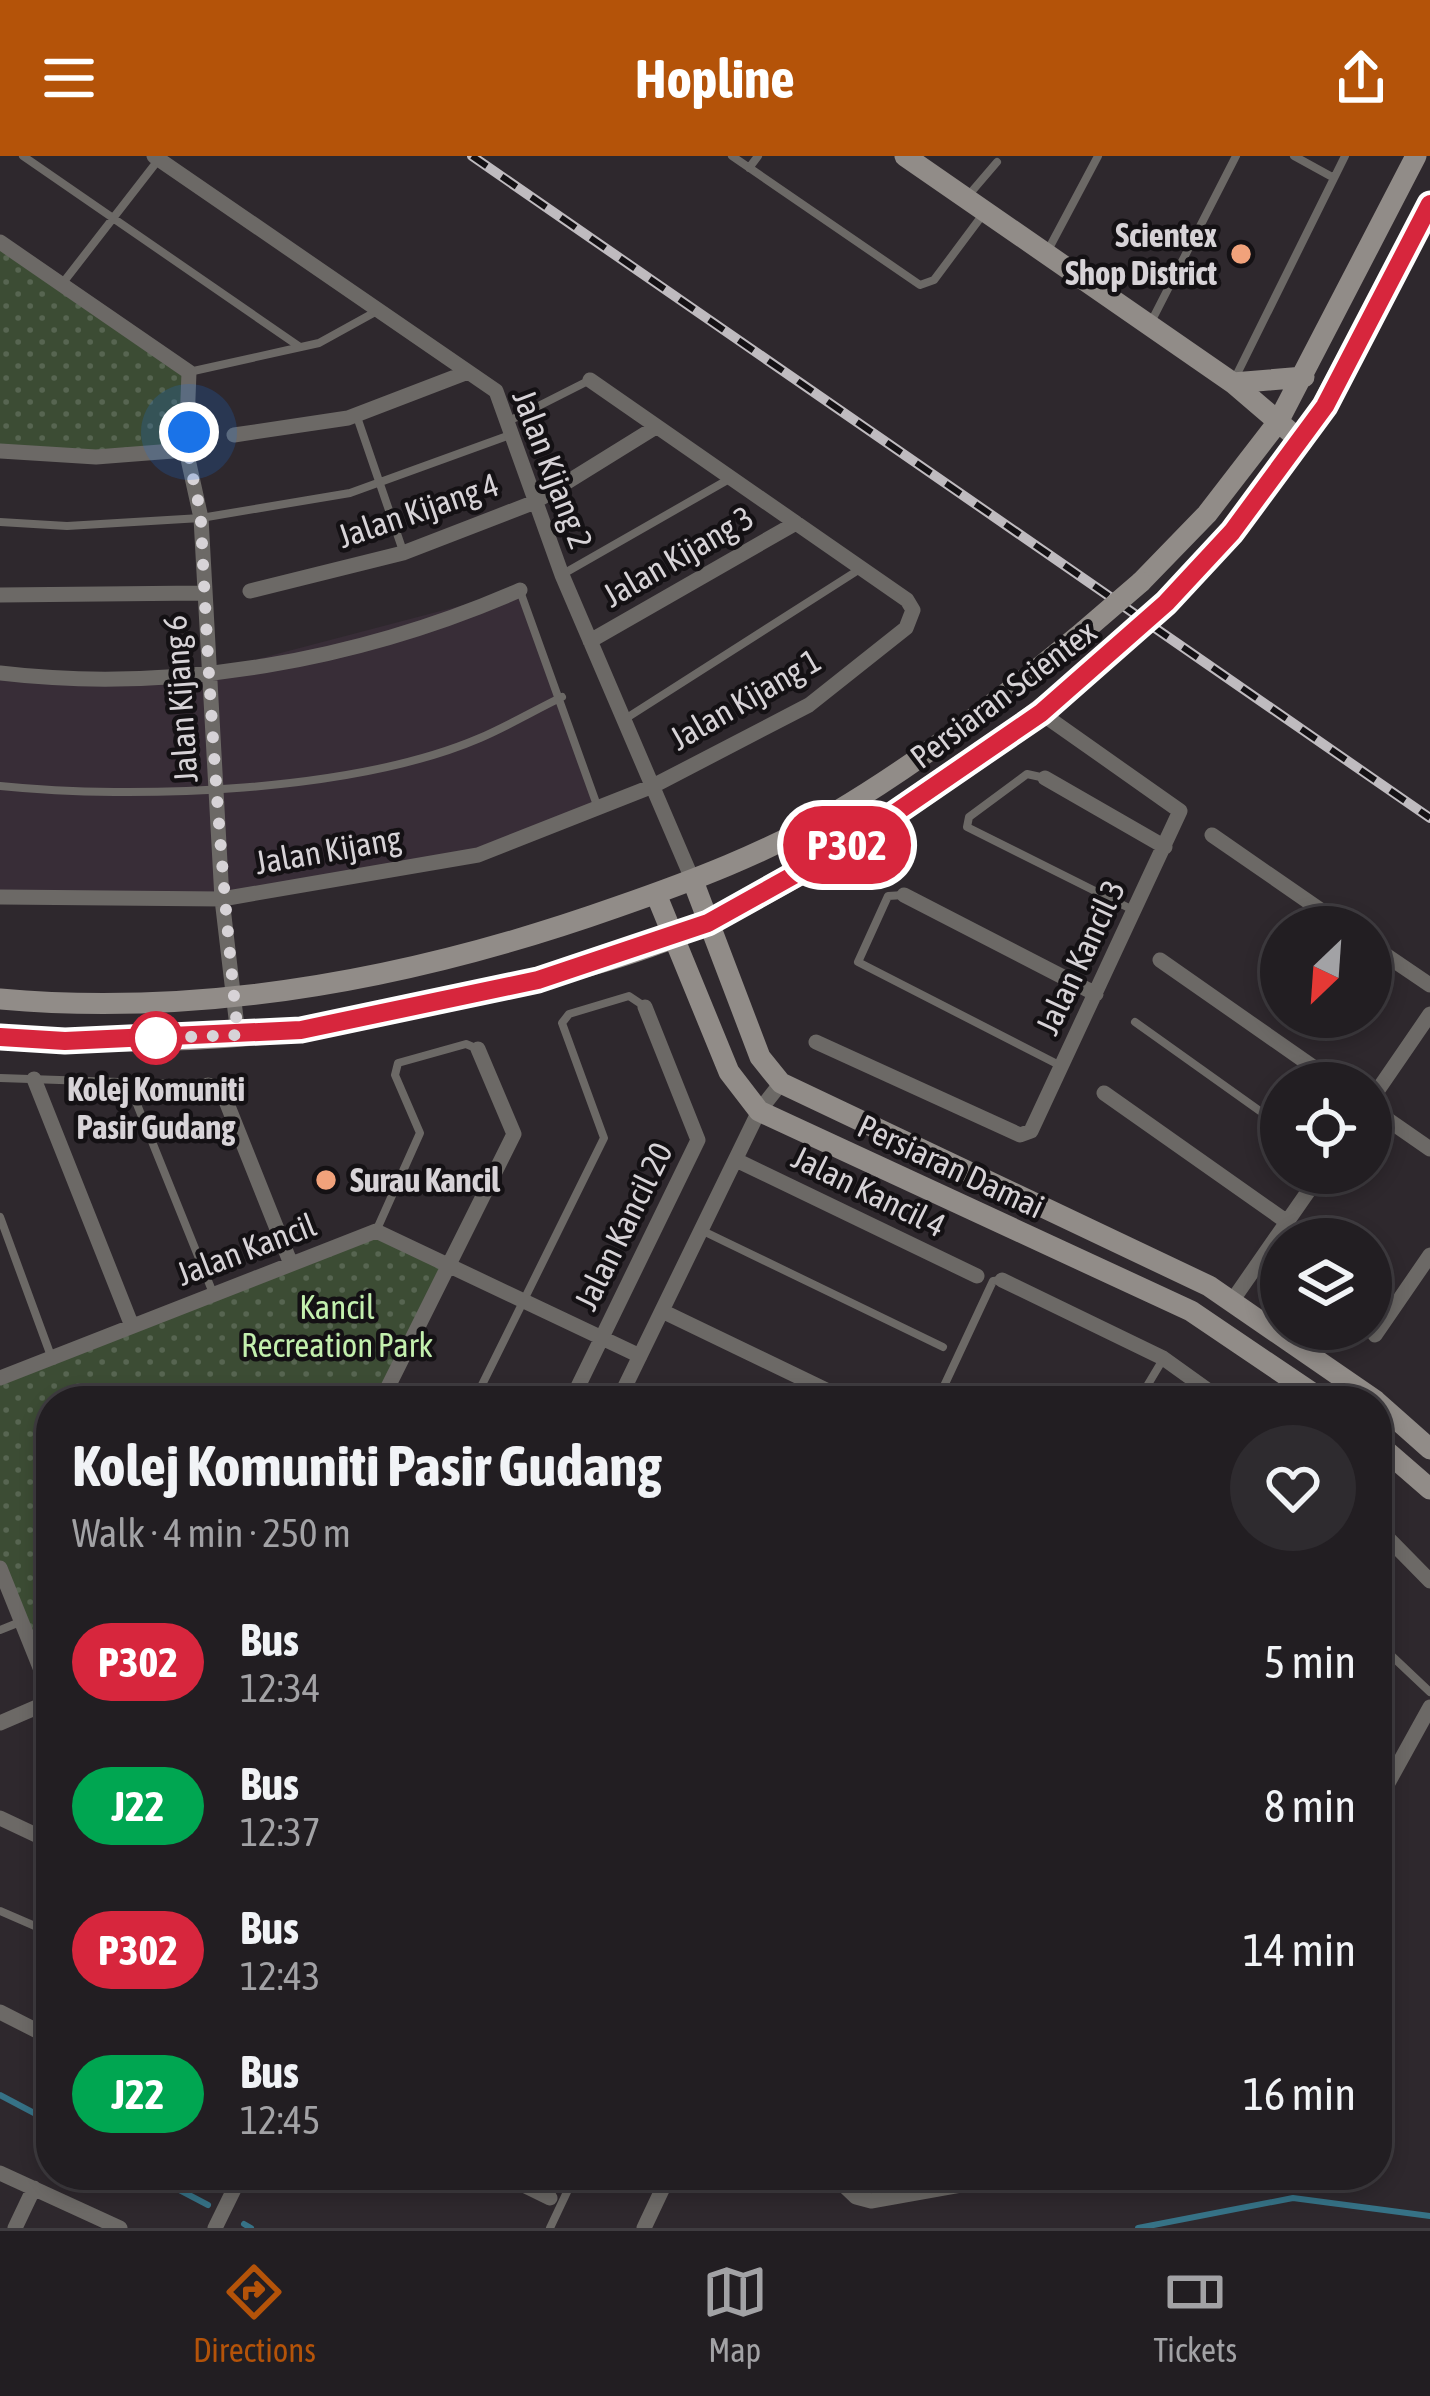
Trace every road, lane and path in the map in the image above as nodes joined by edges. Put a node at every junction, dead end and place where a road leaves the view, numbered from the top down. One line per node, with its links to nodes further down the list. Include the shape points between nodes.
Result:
1 (23, 156): 17 (lane)
2 (732, 156): 12 (lane)
3 (758, 156): 12 (lane)
4 (904, 156): 14 (main road)
5 (1098, 156): 19 (lane)
6 (1236, 156): 22 (lane)
7 (1294, 156): 13 (lane)
8 (1345, 156): 13 (lane)
9 (1416, 156): 26 (main road, Persiaran Scientex)
10 (156, 158): 17 (lane); 21 (street, Jalan Kijang 2)
11 (997, 162): 14 (lane)
12 (749, 168): 16 (lane, via 920,285 934,280)
13 (1334, 178): 28 (lane)
14 (966, 198): 16 (main road)
15 (1430, 204): 34 (main road, Persiaran Scientex)
16 (986, 212): 19 (main road)
17 (114, 219): 20 (lane); 23 (lane)
18 (0, 242): 20 (street)
19 (1046, 253): 22 (main road)
20 (62, 285): 24 (street)
21 (378, 310): 23 (lane); 25 (street, Jalan Kijang 2)
22 (1149, 325): 28 (main road)
23 (300, 347): 24 (lane)
24 (189, 372): 35 (street, Jalan Kijang 6)
25 (468, 372): 29 (street); 32 (street, Jalan Kijang 2, via 496,391)
26 (1304, 377): 28 (main road); 30 (main road, Persiaran Scientex)
27 (590, 380): 31 (street); 32 (lane)
28 (1233, 383): 30 (main road)
29 (356, 414): 33 (street); 38 (lane)
30 (1278, 422): 34 (main road); 63 (main road, Persiaran Scientex, bridge, via 1208,514 1084,631 891,777)
31 (656, 427): 37 (street); 39 (street, Jalan Kijang 4)
32 (509, 428): 38 (lane); 39 (street, Jalan Kijang 2)
33 (234, 435)
34 (1302, 442): 54 (main road, Persiaran Scientex, bridge, via 1166,603)
35 (186, 450): 36 (street, via 97,457); 40 (street, Jalan Kijang 6)
36 (0, 451)
37 (731, 478): 42 (street); 45 (lane)
38 (379, 483): 40 (lane); 43 (lane)
39 (535, 502): 43 (street, Jalan Kijang 4); 45 (street, Jalan Kijang 2)
40 (201, 518): 41 (lane); 48 (street, Jalan Kijang 6)
41 (0, 522)
42 (796, 523): 44 (street); 50 (street, Jalan Kijang 3)
43 (404, 553): 47 (street, Jalan Kijang 4)
44 (861, 568): 55 (lane); 59 (street, Jalan Kijang 1, via 907,600 913,610 906,628 808,705)
45 (562, 575): 50 (street, Jalan Kijang 2)
46 (520, 590): 51 (street, via 440,625 348,650); 53 (lane)
47 (250, 591)
48 (202, 592): 49 (street); 51 (street, Jalan Kijang 6)
49 (0, 595)
50 (590, 641): 55 (street, Jalan Kijang 2)
51 (208, 672): 52 (street); 58 (street, Jalan Kijang 6)
52 (0, 673)
53 (562, 697): 58 (lane, via 441,751 296,781); 60 (lane)
54 (1041, 713): 62 (street, Jalan Kancil 3, via 1177,805); 70 (main road, Persiaran Scientex, via 853,842)
55 (624, 719): 59 (street, Jalan Kijang 2)
56 (1045, 778): 62 (street); 69 (lane, via 1027,774 967,827)
57 (0, 786): 58 (lane)
58 (218, 786): 67 (street, Jalan Kijang 6)
59 (653, 786): 60 (street, Jalan Kijang); 63 (street, Jalan Kijang 2)
60 (599, 810): 67 (street, Jalan Kijang, via 478,856)
61 (1212, 835): 68 (street)
62 (1165, 847): 69 (street, Jalan Kancil 3)
63 (693, 881): 64 (main road, Persiaran Scientex); 70 (main road)
64 (656, 894): 71 (main road, Persiaran Damai); 76 (main road, Persiaran Scientex, via 521,941 295,993)
65 (904, 895): 75 (street); 86 (lane, via 888,896 858,962)
66 (0, 897): 67 (street, Jalan Kijang)
67 (222, 899): 76 (street, Jalan Kijang 6)
68 (1315, 906)
69 (1135, 911): 75 (street, Jalan Kancil 3)
70 (708, 923): 71 (main road, Persiaran Scientex); 91 (main road, via 760,1057)
71 (673, 938): 81 (main road, Persiaran Scientex, via 538,980 301,1030); 94 (main road, Persiaran Damai, via 729,1072)
72 (1392, 959): 74 (street)
73 (1160, 960): 85 (street)
74 (1430, 985)
75 (1096, 994): 86 (street, Jalan Kancil 3)
76 (234, 998): 77 (main road, Persiaran Scientex); 81 (street, Jalan Kijang 6)
77 (0, 999)
78 (645, 1007): 110 (lane, via 629,996 562,1023 604,1138); 115 (street, Jalan Kancil 20, via 698,1140)
79 (1430, 1014): 87 (street)
80 (1135, 1022): 95 (lane)
81 (238, 1035): 82 (main road, Persiaran Scientex)
82 (0, 1037)
83 (816, 1042): 86 (street, Jalan Kancil 3, via 1020,1135 1028,1135)
84 (478, 1049): 101 (lane, via 466,1044 398,1063 395,1075 420,1133); 106 (street, via 515,1130)
85 (1306, 1062)
86 (1062, 1066)
87 (1392, 1072)
88 (0, 1078): 89 (lane)
89 (34, 1079): 90 (lane); 114 (street)
90 (128, 1082): 92 (lane); 109 (lane)
91 (782, 1083): 94 (street); 111 (main road, Persiaran Damai)
92 (208, 1085): 105 (street, via 222,1091)
93 (1105, 1093): 100 (street)
94 (760, 1111): 98 (street); 129 (main road, Persiaran Damai, via 1191,1311)
95 (1260, 1111)
96 (1392, 1120): 97 (street)
97 (1430, 1149)
98 (736, 1160): 102 (street); 107 (street, Jalan Kancil 4)
99 (0, 1217): 118 (lane)
100 (1281, 1218)
101 (376, 1231): 105 (street, Jalan Kancil); 106 (street)
102 (701, 1231): 113 (street); 116 (lane)
103 (1430, 1255): 112 (street)
104 (1260, 1260): 111 (street)
105 (291, 1264): 109 (street, Jalan Kancil)
106 (452, 1266): 110 (street); 121 (street)
107 (977, 1276)
108 (1002, 1280): 119 (street); 126 (lane, via 993,1281)
109 (214, 1294): 114 (street, Jalan Kancil)
110 (524, 1300): 115 (street); 122 (lane)
111 (1232, 1300): 130 (main road, Persiaran Damai)
112 (1392, 1310)
113 (662, 1311): 117 (street); 125 (street)
114 (133, 1326): 118 (street, Jalan Kancil)
115 (602, 1338): 117 (street); 123 (street, Jalan Kancil 20)
116 (943, 1347)
117 (640, 1356): 124 (street)
118 (52, 1358): 120 (street, Jalan Kancil)
119 (1163, 1358): 127 (lane); 128 (street)
120 (0, 1378)
121 (389, 1386)
122 (481, 1386)
123 (579, 1386)
124 (625, 1386)
125 (818, 1386)
126 (944, 1386)
127 (1147, 1386)
128 (1202, 1386)
129 (1302, 1386)
130 (1355, 1386)
131 (1392, 1414): 132 (main road, Persiaran Damai)
132 (1430, 1448)
133 (1392, 1456): 134 (main road)
134 (1430, 1489)
135 (1392, 1542): 137 (street)
136 (0, 1568): 138 (street)
137 (1430, 1581)
138 (22, 1622): 139 (lane); 141 (street)
139 (0, 1630)
140 (1392, 1656): 142 (lane)
141 (36, 1659)
142 (1430, 1692)
143 (36, 1705): 145 (street)
144 (1430, 1707): 146 (street)
145 (0, 1723)
146 (1392, 1775)
147 (0, 1818): 148 (street)
148 (36, 1835)
149 (0, 1911): 150 (lane)
150 (36, 1927)
151 (0, 2012): 152 (street)
152 (36, 2030)
153 (0, 2173): 154 (street)
154 (34, 2188): 163 (street)
155 (38, 2190): 164 (street)
156 (234, 2190): 165 (street)
157 (533, 2190): 162 (street)
158 (567, 2190): 166 (lane)
159 (662, 2190): 167 (street)
160 (849, 2190): 161 (street, via 872,2201)
161 (933, 2190)
162 (550, 2198)
163 (15, 2228)
164 (118, 2228)
165 (215, 2228)
166 (550, 2228)
167 (644, 2228)

